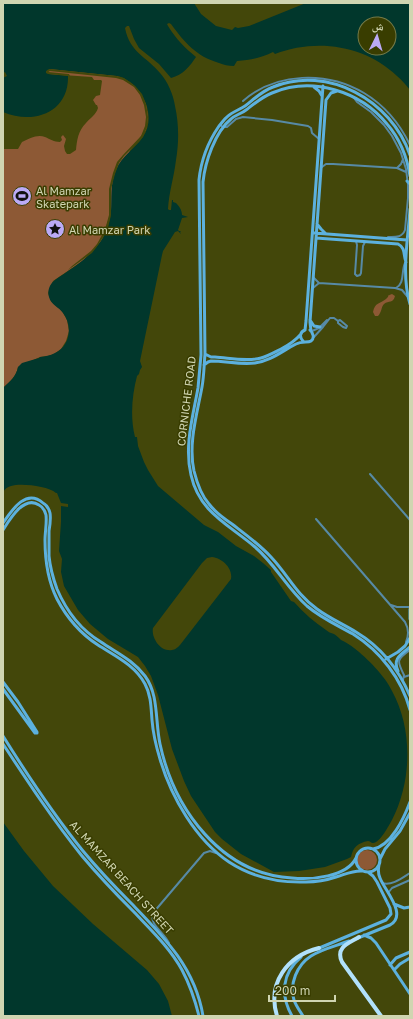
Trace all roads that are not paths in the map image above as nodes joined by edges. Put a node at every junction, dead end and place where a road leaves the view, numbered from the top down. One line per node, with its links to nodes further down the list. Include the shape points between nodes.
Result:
1 (325, 82): 3 (street); 9 (street, via 300,81 280,85 262,92); 10 (street, via 355,92)
2 (312, 86): 3 (street); 6 (street, via 319,91); 11 (street, via 272,93)
3 (325, 88): 4 (street); 6 (street)
4 (339, 91): 5 (street); 20 (street, via 331,93 326,100)
5 (354, 97): 19 (street, via 387,129); 25 (street, via 376,112 391,128 403,151)
6 (322, 98): 14 (street)
7 (243, 101): 8 (street, via 276,82 307,78 343,83 363,92); 9 (street)
8 (380, 105): 10 (street); 13 (street)
9 (243, 107): 11 (street, via 228,116)
10 (383, 111): 12 (street)
11 (222, 126): 15 (street, via 229,127 237,118 244,117 308,126); 60 (street, CORNICHE ROAD, via 210,152 203,182); 62 (street, CORNICHE ROAD, via 204,154 198,190 201,355)
12 (396, 127): 13 (street); 18 (street)
13 (401, 129): 17 (street)
14 (320, 132): 15 (street); 16 (street)
15 (315, 135): 16 (street)
16 (319, 140): 32 (street)
17 (410, 145)
18 (410, 154)
19 (403, 158): 23 (street); 24 (street)
20 (322, 159): 21 (street); 22 (street)
21 (334, 164): 22 (street); 23 (street)
22 (321, 167): 30 (street)
23 (397, 168): 24 (street)
24 (406, 172): 26 (street)
25 (410, 176)
26 (409, 183): 28 (street)
27 (410, 209): 29 (street)
28 (406, 212): 29 (street); 36 (street, via 403,234)
29 (409, 217): 31 (street)
30 (318, 224): 32 (street); 33 (street)
31 (408, 231): 38 (street); 39 (street)
32 (315, 233): 33 (street); 34 (street)
33 (326, 234): 36 (street)
34 (314, 237): 35 (street); 41 (street); 55 (street)
35 (324, 238): 37 (street); 41 (street)
36 (383, 238): 38 (street)
37 (355, 240): 40 (street); 42 (street)
38 (398, 240): 39 (street)
39 (408, 240): 44 (street)
40 (367, 241): 43 (street, via 363,246); 44 (street, via 400,245 404,249)
41 (316, 245): 45 (street)
42 (356, 258): 43 (street); 43 (street, via 357,276 360,274)
43 (362, 259)
44 (406, 262): 47 (street, via 402,270 401,284); 49 (street)
45 (313, 276): 46 (street); 48 (street)
46 (319, 283): 47 (street); 48 (street)
47 (395, 288): 49 (street)
48 (312, 289): 52 (street)
49 (408, 296): 50 (street)
50 (410, 304)
51 (336, 318): 53 (street); 54 (street, via 329,317); 58 (street, via 329,318)
52 (310, 320): 54 (street, via 313,325); 56 (street)
53 (339, 321)
54 (320, 327): 56 (street)
55 (305, 330): 56 (street); 57 (street)
56 (311, 331): 58 (street)
57 (301, 334): 59 (street); 60 (street, via 288,345 260,358 215,357)
58 (314, 337): 59 (street, via 312,341)
59 (303, 341): 61 (street, via 259,362 213,361)
60 (205, 354): 61 (street, CORNICHE ROAD)
61 (204, 365): 62 (street, CORNICHE ROAD)
62 (191, 439): 68 (street, CORNICHE ROAD, via 188,452 190,470 200,498 206,508)
63 (370, 474): 65 (street)
64 (316, 519): 72 (street)
65 (410, 520)
66 (3, 523): 69 (street, via 24,500 33,498 47,506 50,515)
67 (3, 530): 69 (street, via 23,505 32,502 40,505 46,516 45,543)
68 (245, 537): 79 (street, CORNICHE ROAD, via 271,556 308,602 362,636); 81 (street, CORNICHE ROAD, via 269,560 307,606 363,641)
69 (48, 562): 70 (street); 71 (street, via 49,578)
70 (59, 592): 71 (street); 96 (street, via 70,613 86,631 127,658 145,676 153,692 160,745 172,782 191,816 217,847 252,869 293,878 334,874 347,868)
71 (55, 594): 98 (street, via 79,629 98,645 124,661 145,682 150,697 158,753 169,785 194,827 209,845)
72 (387, 602): 73 (street, via 396,607); 76 (street, via 407,626)
73 (410, 608): 74 (street)
74 (410, 619)
75 (410, 638): 76 (street)
76 (405, 646): 78 (street)
77 (410, 648): 80 (street); 83 (street, via 399,662)
78 (394, 654): 79 (street); 80 (street, via 393,658)
79 (387, 658): 81 (street); 83 (street, CORNICHE ROAD)
80 (398, 658): 83 (street, via 396,665)
81 (386, 663): 84 (street, CORNICHE ROAD)
82 (410, 675): 83 (street)
83 (402, 678): 84 (street); 87 (street, CORNICHE ROAD)
84 (396, 679): 90 (street, CORNICHE ROAD, via 406,696)
85 (3, 682): 88 (street)
86 (3, 689): 89 (street)
87 (410, 696)
88 (18, 702): 89 (street); 89 (street, via 36,733)
89 (15, 705)
90 (410, 710)
91 (3, 736): 111 (street, AL MAMZAR BEACH STREET, via 37,789 74,839)
92 (3, 744): 118 (street, AL MAMZAR BEACH STREET, via 67,837 172,954 189,983)
93 (410, 802): 95 (street, via 393,834 383,845)
94 (410, 813): 97 (street)
95 (373, 849): 96 (street, via 362,849); 97 (street)
96 (356, 858): 100 (street, via 356,863)
97 (380, 859): 99 (street)
98 (229, 862): 100 (street, via 262,877 292,882 318,881 352,871); 111 (street, via 213,851 205,852 154,911 153,921)
99 (378, 865): 101 (street, via 375,870); 104 (street)
100 (363, 871): 101 (street)
101 (368, 872): 109 (street, via 377,882)
102 (410, 873): 104 (street, via 391,884)
103 (410, 880): 105 (street, via 392,888)
104 (382, 883): 105 (street)
105 (388, 894): 106 (street)
106 (394, 904): 107 (street, via 404,908); 108 (street)
107 (410, 907)
108 (396, 909): 109 (street); 110 (street, via 396,921)
109 (391, 910): 112 (street, via 386,920)
110 (361, 936): 115 (street, via 370,937); 122 (street, via 316,953 299,967 294,979 293,995); 123 (highway, via 343,947 340,957)
111 (169, 944): 119 (street, AL MAMZAR BEACH STREET, via 191,977)
112 (319, 948): 120 (highway, via 297,957 282,972 275,992 274,1006); 121 (street, via 299,958 287,976 285,999)
113 (410, 952): 115 (street, via 396,958)
114 (410, 958): 116 (street)
115 (390, 965): 116 (street)
116 (394, 970): 117 (street)
117 (410, 994)
118 (199, 1016)
119 (203, 1016)
120 (277, 1016)
121 (292, 1016)
122 (303, 1016)
123 (381, 1016)

